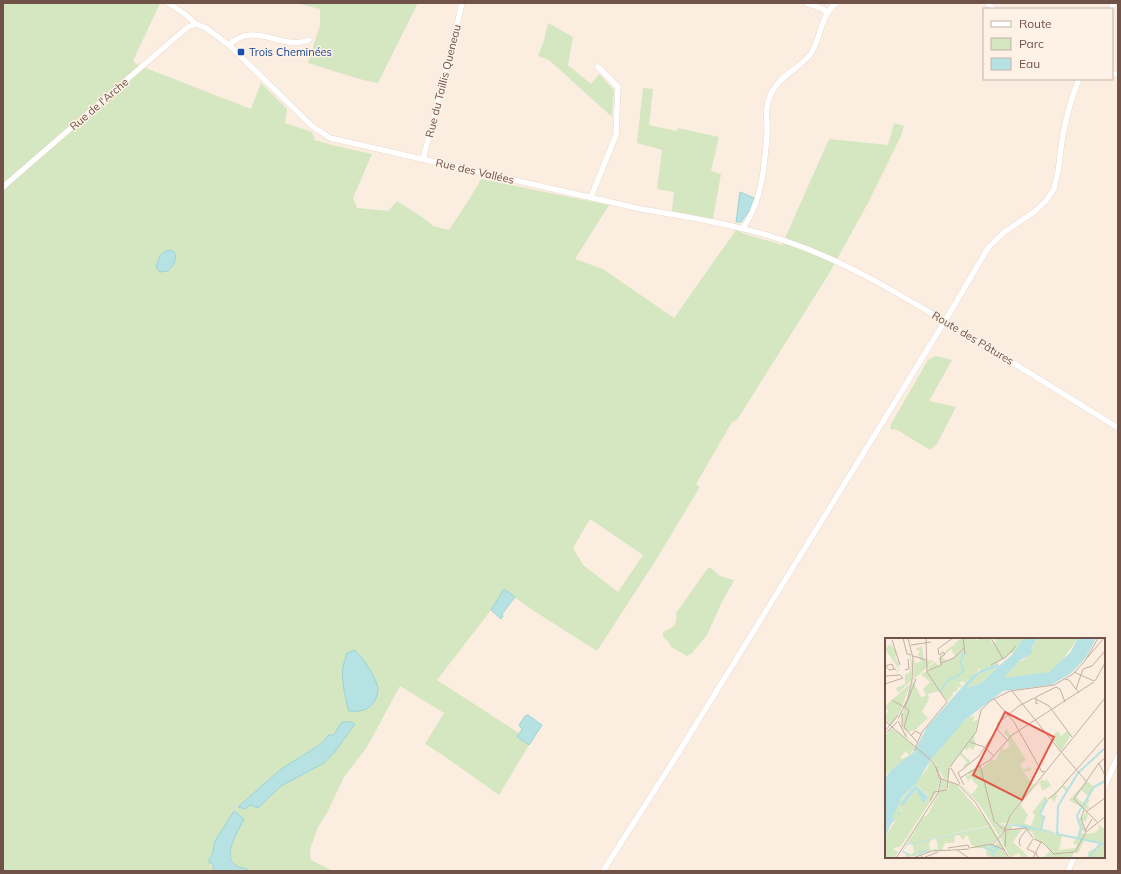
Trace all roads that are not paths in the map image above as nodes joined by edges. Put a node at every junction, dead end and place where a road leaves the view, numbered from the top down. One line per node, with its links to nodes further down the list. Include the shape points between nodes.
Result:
1 (168, 3): 6 (street, Rue des Vallées)
2 (462, 3): 11 (street, Rue du Taillis Queneau)
3 (806, 3): 5 (street)
4 (836, 3): 5 (street)
5 (827, 12): 14 (street, via 812,52 780,81 769,99 766,109 766,149 758,196)
6 (196, 24): 8 (street, Rue des Vallées); 12 (street, Rue de l'Arche, via 176,36)
7 (309, 40): 8 (street, via 291,43 246,35)
8 (229, 45): 11 (street, Rue des Vallées, via 281,97 330,138)
9 (598, 67): 13 (street, via 618,88 616,135)
10 (1079, 80): 16 (street, via 1063,133 1054,189 1034,212 1003,233 988,248)
11 (423, 159): 13 (street, Rue des Vallées)
12 (3, 187)
13 (591, 197): 14 (street, Rue des Vallées)
14 (743, 228): 15 (street, Rue des Vallées)
15 (825, 256): 16 (street, Route des Pâtures)
16 (945, 321): 17 (street, Route des Pâtures); 21 (street)
17 (1118, 428)
18 (1118, 756): 19 (street)
19 (1105, 786)
20 (1074, 858): 22 (street)
21 (603, 871)
22 (1068, 871)

